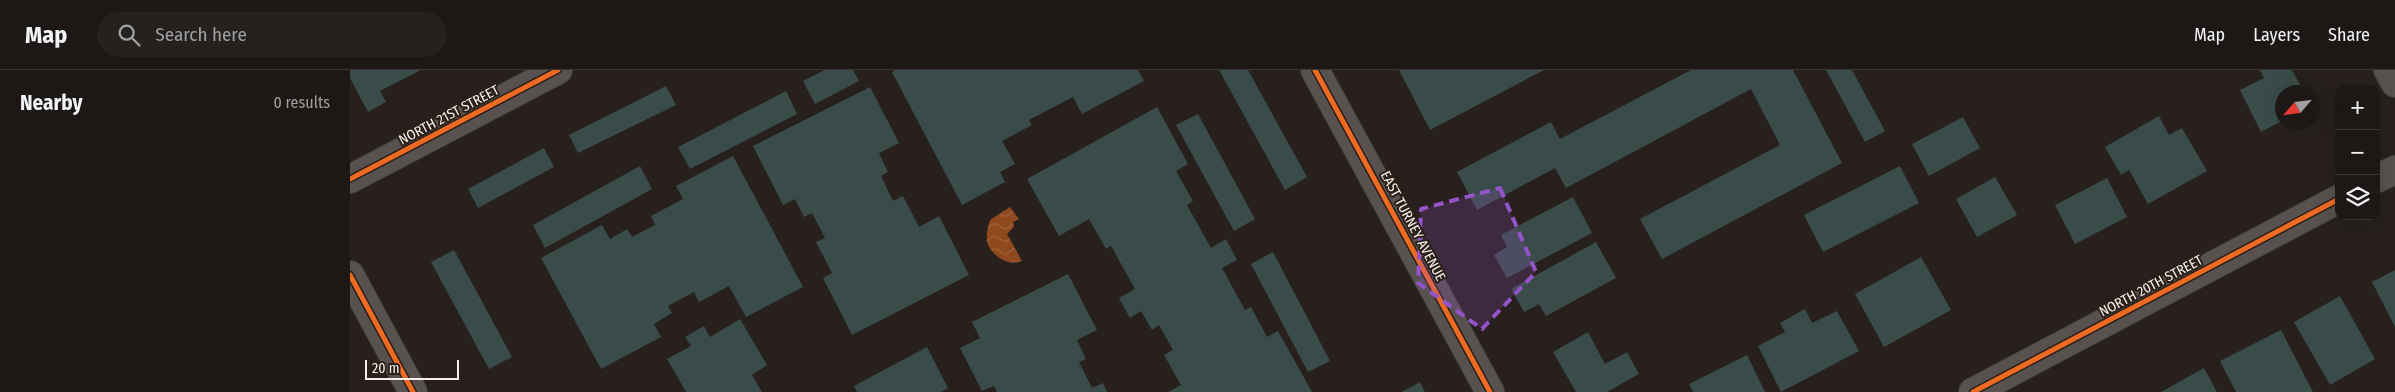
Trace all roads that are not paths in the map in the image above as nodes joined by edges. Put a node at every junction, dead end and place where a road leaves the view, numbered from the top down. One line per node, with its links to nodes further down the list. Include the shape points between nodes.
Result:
1 (558, 70): 7 (street, NORTH 21ST STREET)
2 (1315, 70): 11 (street, EAST TURNEY AVENUE)
3 (2388, 70): 4 (street)
4 (2395, 83)
5 (2395, 170): 6 (street)
6 (2380, 178)
7 (350, 180)
8 (2335, 201): 12 (street, NORTH 20TH STREET)
9 (350, 275): 10 (street)
10 (414, 392)
11 (1490, 392)
12 (1973, 392)

